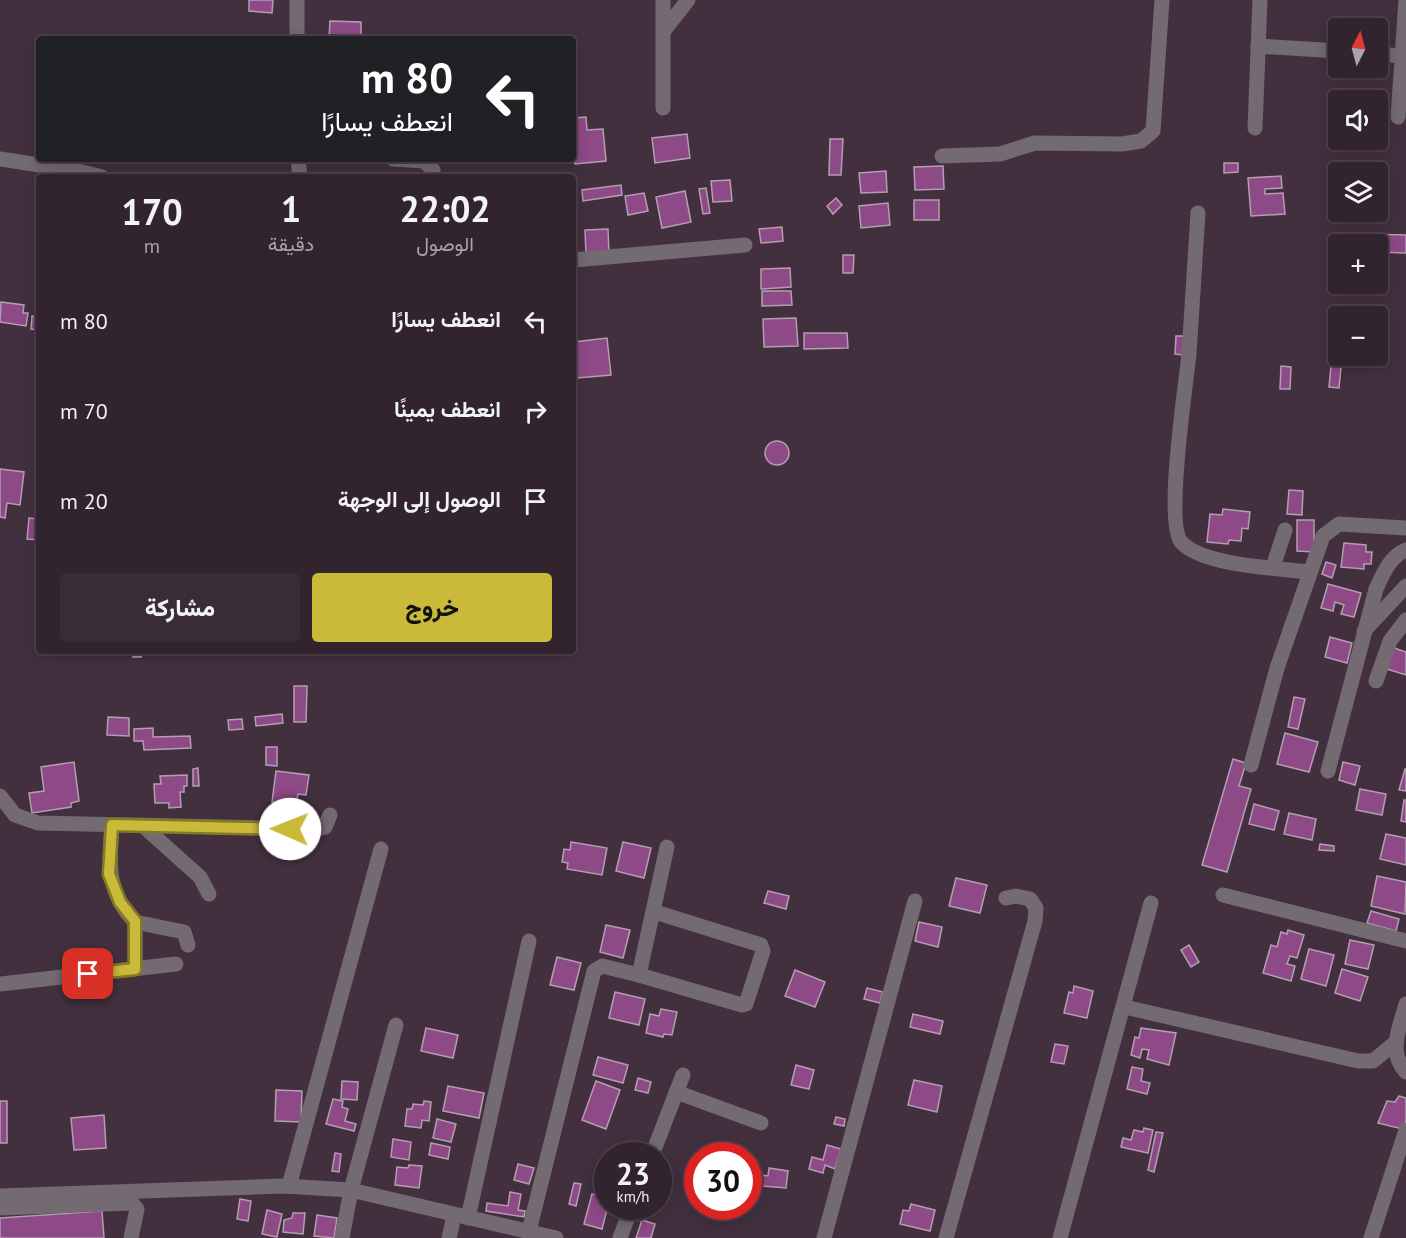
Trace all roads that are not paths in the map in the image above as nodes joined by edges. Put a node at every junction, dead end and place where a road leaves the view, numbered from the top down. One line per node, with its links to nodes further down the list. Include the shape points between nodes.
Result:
1 (297, 0): 8 (street)
2 (663, 0): 7 (street)
3 (688, 0): 7 (street)
4 (1161, 0): 16 (street, via 1156,110 1153,131 1141,141 1035,143 1000,154)
5 (1260, 0): 9 (street)
6 (1406, 0): 12 (street)
7 (663, 32): 13 (street)
8 (297, 36)
9 (1258, 46): 10 (street); 15 (street)
10 (1328, 50)
11 (1388, 55): 12 (street)
12 (1402, 56): 14 (street)
13 (663, 108)
14 (1398, 117)
15 (1255, 128)
16 (942, 156)
17 (0, 159): 19 (street)
18 (425, 162): 20 (street)
19 (90, 174)
20 (434, 174)
21 (1198, 213): 27 (street, via 1177,462 1176,529 1180,541 1193,551 1227,561)
22 (745, 245): 23 (street)
23 (576, 260)
24 (1406, 528): 28 (street, via 1339,524 1323,536)
25 (1285, 530): 27 (street)
26 (1406, 550): 31 (street, via 1390,562 1376,589)
27 (1273, 567): 28 (street)
28 (1310, 572): 33 (street, via 1277,668)
29 (1406, 586): 31 (street)
30 (1406, 620): 32 (street, via 1390,641)
31 (1364, 631): 34 (street)
32 (1376, 681)
33 (1251, 765)
34 (1328, 771)
35 (0, 796): 37 (street, via 15,815 30,821)
36 (330, 815): 38 (street, via 325,827 314,829)
37 (112, 825): 38 (street); 47 (street, via 109,874 120,902)
38 (142, 825): 41 (street, via 200,877)
39 (667, 847): 46 (street)
40 (381, 849): 65 (street)
41 (209, 894)
42 (1223, 895): 49 (street)
43 (1006, 898): 78 (street, via 1030,899 1036,908 1035,921)
44 (915, 901): 77 (street)
45 (1152, 903): 56 (street)
46 (655, 912): 53 (street); 53 (street, via 761,945 763,951 746,1004 742,1005)
47 (135, 921): 50 (street, via 184,932); 52 (street)
48 (530, 941): 69 (street)
49 (1406, 941)
50 (188, 945)
51 (176, 964): 52 (street)
52 (135, 969): 54 (street)
53 (639, 975): 71 (street, via 602,966 594,971)
54 (0, 984)
55 (1406, 1004): 58 (street)
56 (1125, 1007): 58 (street, via 1358,1061 1373,1061); 79 (street)
57 (396, 1025): 66 (street)
58 (1396, 1042): 59 (street, via 1397,1059)
59 (1406, 1072)
60 (683, 1075): 61 (street)
61 (676, 1092): 62 (street); 64 (street)
62 (761, 1123)
63 (1406, 1130): 80 (street)
64 (657, 1142)
65 (289, 1186): 66 (street); 67 (street)
66 (351, 1190): 69 (street); 73 (street)
67 (0, 1196)
68 (0, 1208): 72 (street, via 132,1203 137,1209)
69 (461, 1217): 71 (street); 74 (street)
70 (627, 1220): 76 (street)
71 (529, 1231): 75 (street)
72 (131, 1238)
73 (342, 1238)
74 (449, 1238)
75 (556, 1238)
76 (620, 1238)
77 (824, 1238)
78 (946, 1238)
79 (1060, 1238)
80 (1371, 1238)

